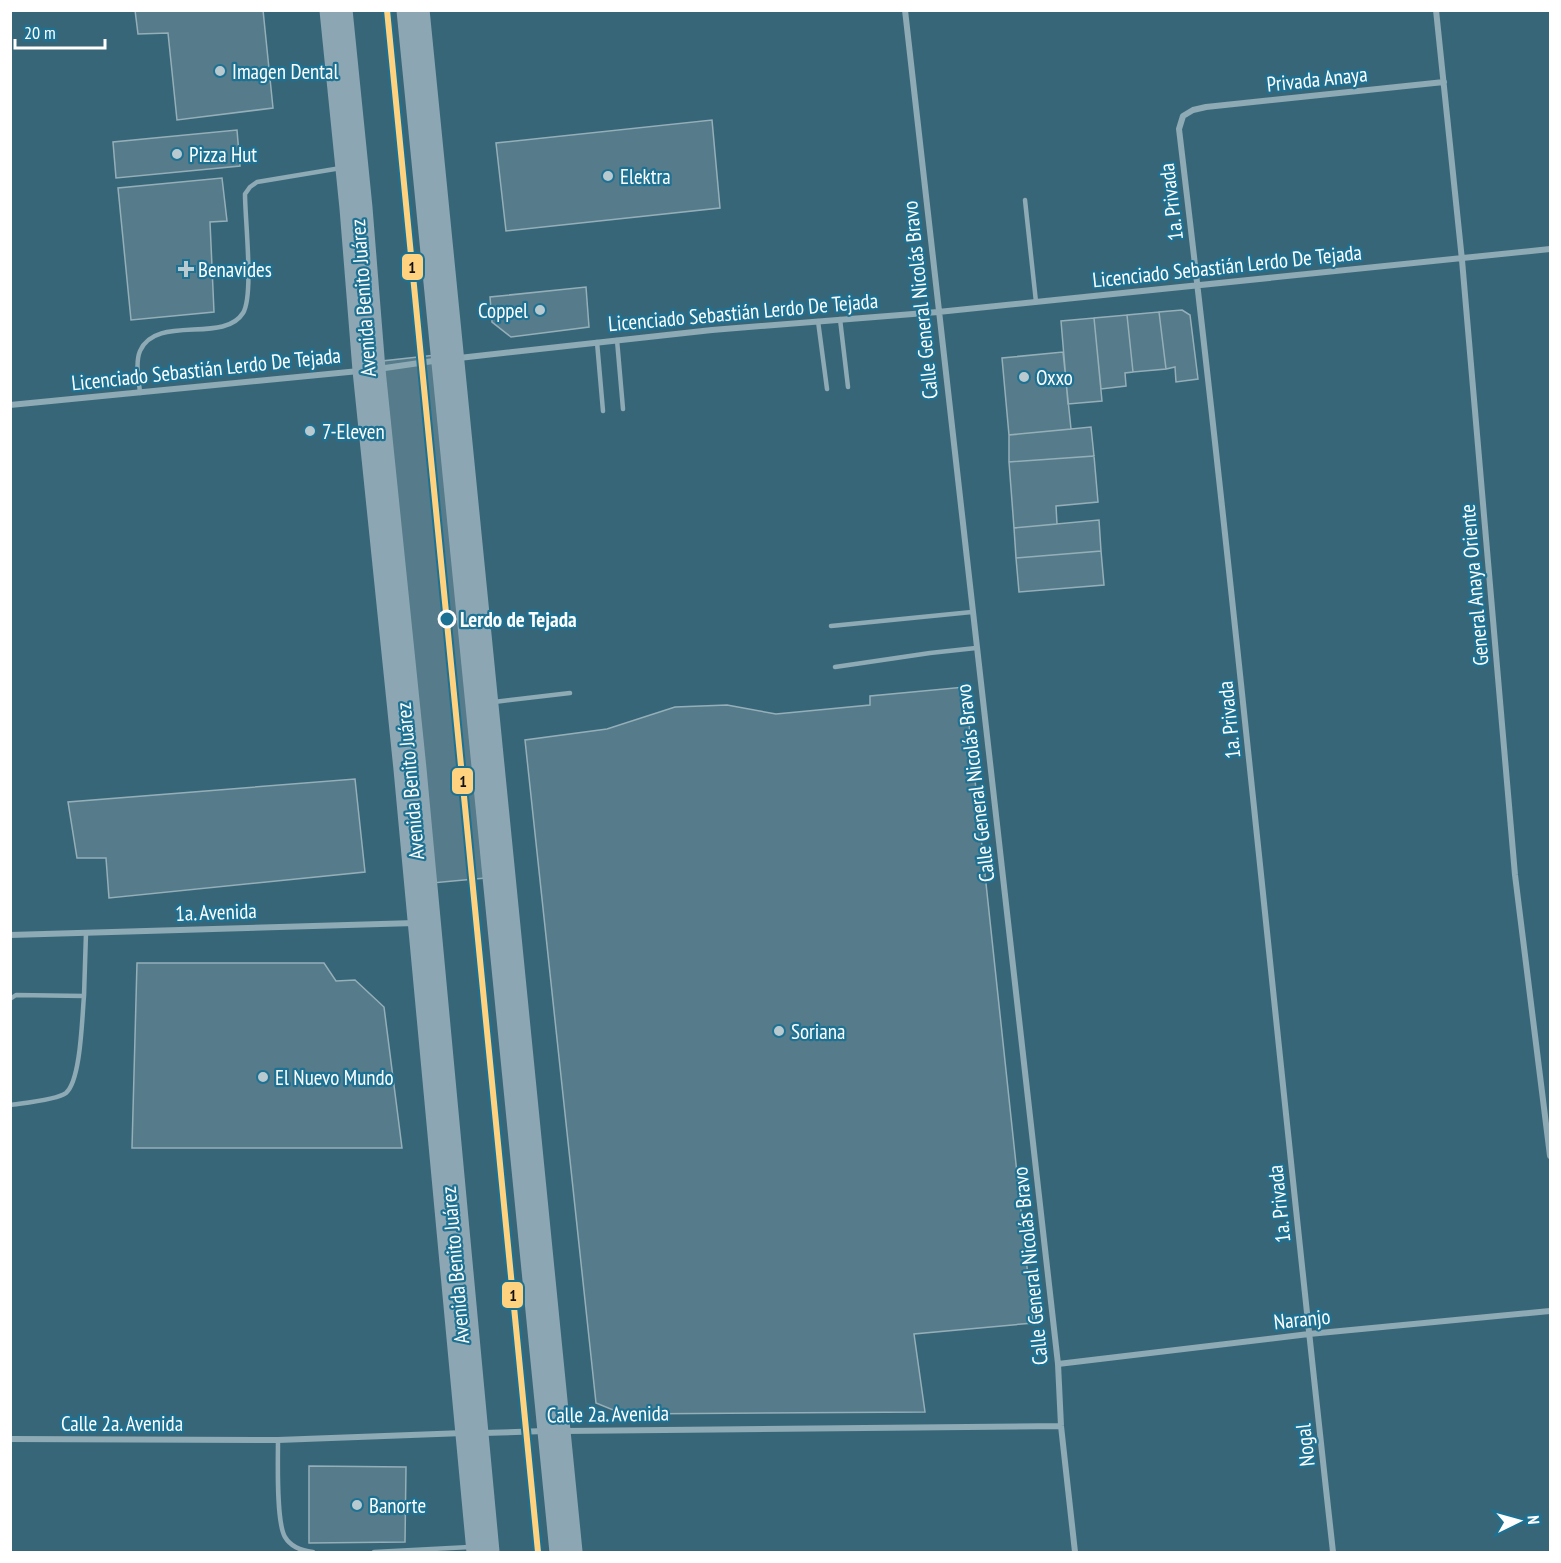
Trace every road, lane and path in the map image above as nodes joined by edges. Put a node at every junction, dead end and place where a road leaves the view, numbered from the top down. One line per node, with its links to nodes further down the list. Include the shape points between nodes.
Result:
1 (336, 10): 7 (main road, Avenida Benito Juárez)
2 (413, 10): 18 (main road)
3 (904, 10): 13 (street, Calle General Nicolás Bravo)
4 (1436, 10): 5 (street, General Anaya Oriente)
5 (1444, 82): 6 (street, Privada Anaya); 10 (street, General Anaya Oriente)
6 (1193, 110): 11 (street, 1a. Privada, via 1183,116 1179,129)
7 (352, 165): 19 (main road, Avenida Benito Juárez); 22 (lane, via 257,182 250,187 246,194 248,268 244,312 235,322 220,327 159,334 150,339 140,352)
8 (1024, 200): 12 (lane)
9 (1551, 249): 10 (street, Licenciado Sebastián Lerdo De Tejada)
10 (1462, 260): 11 (street, Licenciado Sebastián Lerdo De Tejada); 38 (street, General Anaya Oriente, via 1515,875)
11 (1198, 285): 12 (street, Licenciado Sebastián Lerdo De Tejada); 40 (street, 1a. Privada)
12 (1036, 302): 13 (street, Licenciado Sebastián Lerdo De Tejada)
13 (938, 312): 14 (street, Licenciado Sebastián Lerdo De Tejada); 26 (street, Calle General Nicolás Bravo)
14 (840, 319): 15 (street, Licenciado Sebastián Lerdo De Tejada); 20 (lane)
15 (818, 321): 16 (street, Licenciado Sebastián Lerdo De Tejada); 21 (lane)
16 (617, 340): 17 (street, Licenciado Sebastián Lerdo De Tejada); 24 (lane)
17 (597, 342): 18 (street, Licenciado Sebastián Lerdo De Tejada); 25 (lane)
18 (449, 359): 19 (street, Licenciado Sebastián Lerdo De Tejada); 31 (main road)
19 (369, 370): 22 (street, Licenciado Sebastián Lerdo De Tejada); 32 (main road, Avenida Benito Juárez)
20 (848, 387)
21 (827, 389)
22 (141, 393): 23 (street, Licenciado Sebastián Lerdo De Tejada)
23 (10, 405)
24 (623, 409)
25 (603, 411)
26 (972, 612): 27 (lane); 28 (street, Calle General Nicolás Bravo)
27 (831, 626)
28 (976, 648): 29 (lane); 41 (street, Calle General Nicolás Bravo)
29 (835, 668)
30 (570, 693): 31 (lane)
31 (482, 703): 43 (main road)
32 (423, 922): 33 (street, 1a. Avenida); 44 (main road, Avenida Benito Juárez)
33 (86, 933): 34 (street, 1a. Avenida); 35 (lane)
34 (10, 935)
35 (84, 996): 36 (lane, via 16,995); 37 (lane, via 79,1056 74,1079 65,1093)
36 (10, 999)
37 (10, 1106)
38 (1551, 1155)
39 (1551, 1311): 40 (street, Naranjo)
40 (1309, 1334): 41 (street, Naranjo); 52 (street, Nogal)
41 (1058, 1364): 42 (street, Calle General Nicolás Bravo)
42 (1061, 1426): 43 (street, Calle 2a. Avenida); 51 (street, Calle General Nicolás Bravo)
43 (554, 1431): 44 (street, Calle 2a. Avenida); 50 (main road)
44 (471, 1433): 46 (street, Calle 2a. Avenida); 47 (main road, Avenida Benito Juárez)
45 (10, 1439): 46 (street, Calle 2a. Avenida)
46 (278, 1440): 48 (lane, via 285,1537 300,1550)
47 (482, 1549): 49 (lane)
48 (313, 1552)
49 (374, 1552)
50 (566, 1552)
51 (1075, 1552)
52 (1333, 1552)

